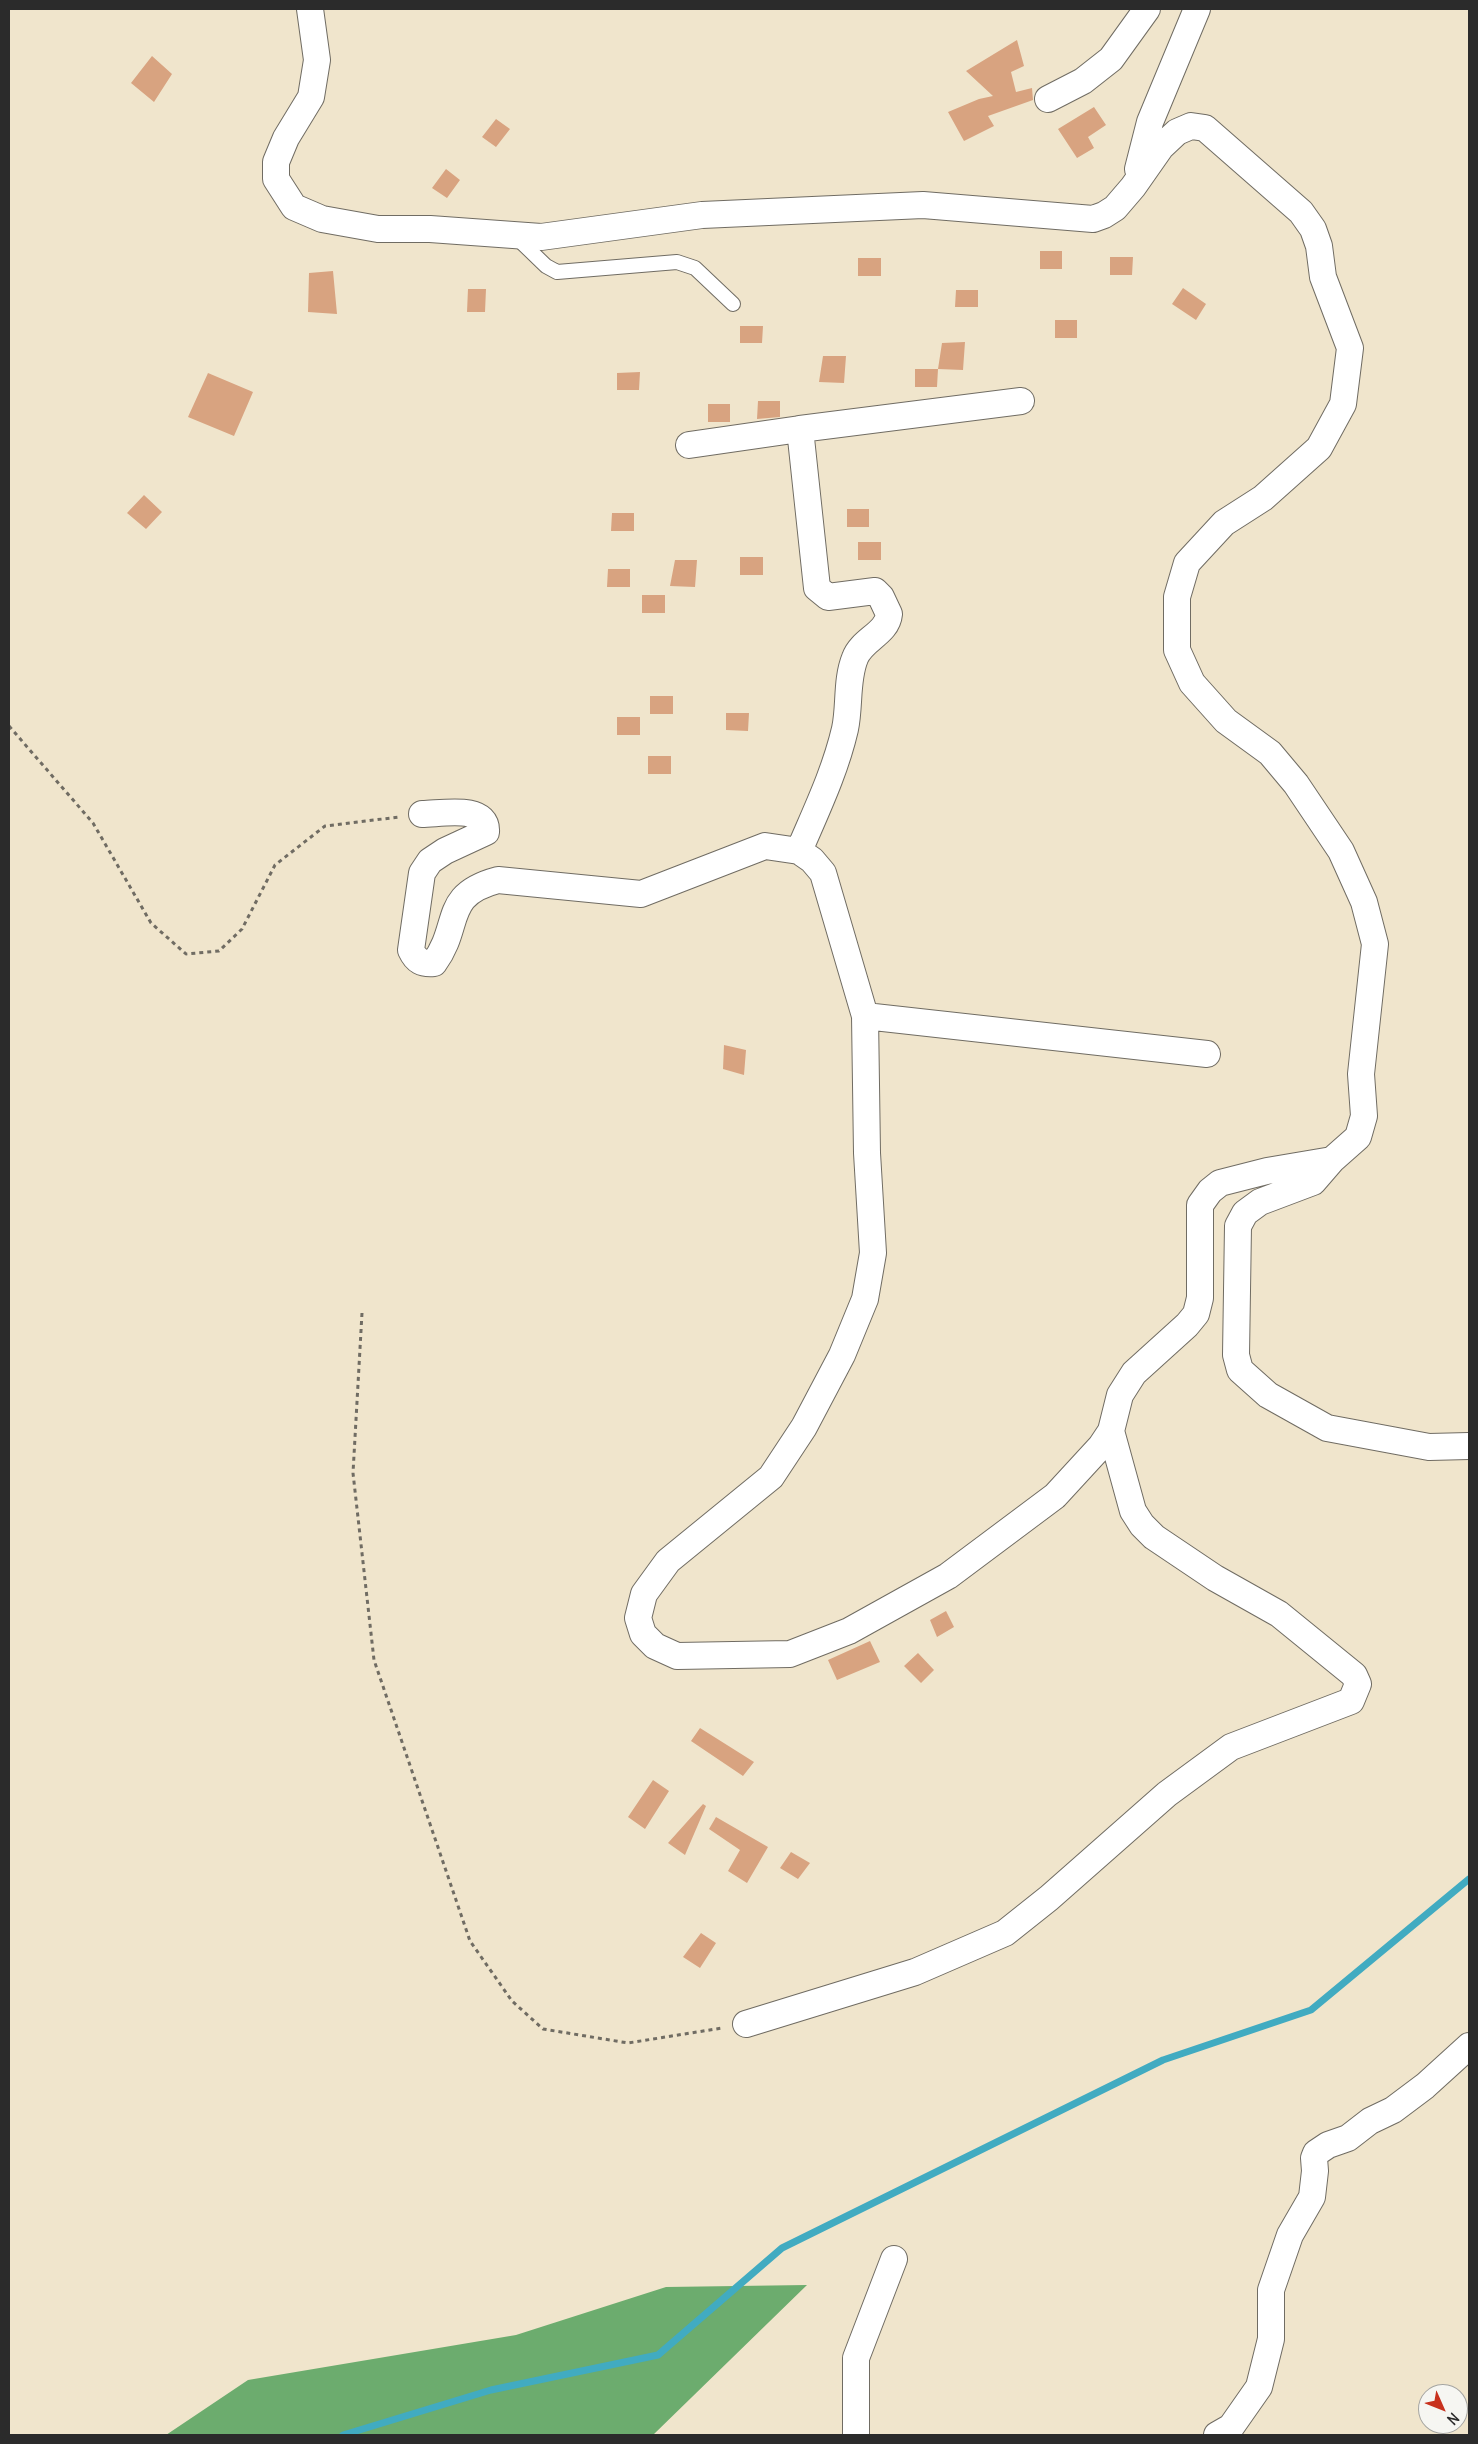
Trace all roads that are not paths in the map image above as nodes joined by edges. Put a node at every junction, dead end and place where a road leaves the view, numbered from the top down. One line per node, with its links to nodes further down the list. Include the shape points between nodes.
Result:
1 (310, 9): 6 (street, via 317,60 311,97 286,138 276,162 276,179 294,207 322,219 378,229 430,229)
2 (1147, 9): 4 (street, via 1111,59 1083,81)
3 (1196, 9): 5 (street, via 1150,122)
4 (1048, 98)
5 (1134, 187): 6 (street, via 1115,208 1092,219 923,205 702,215 541,237); 15 (street, via 1161,147 1177,132 1191,126 1205,128 1219,138 1301,212 1313,228 1323,277 1350,348 1343,404 1319,448 1264,498 1224,523 1187,563 1177,597 1177,650 1192,683 1226,721 1270,753 1296,784 1342,851 1364,902 1374,944 1361,1074 1364,1116 1358,1137)
6 (515, 236): 7 (lane, via 546,266 557,272 677,262 695,268)
7 (733, 304)
8 (1021, 401): 9 (street)
9 (800, 429): 10 (street); 12 (street, via 818,588 828,596 875,591 885,602 889,614 885,626 864,642 855,656 845,728 832,774)
10 (689, 445)
11 (422, 814): 12 (street, via 473,813 482,817 486,824 486,832 430,861 422,873 411,950 415,958 425,964 434,963 442,951 456,909 477,886 498,880 642,894 765,846)
12 (799, 851): 13 (street, via 823,873)
13 (864, 1016): 14 (street); 16 (street, via 873,1253 865,1299 842,1355 804,1427 772,1477 668,1561 644,1594 638,1618 643,1634 655,1646 677,1656 716,1656 790,1654 849,1632 948,1576 1056,1496)
14 (1207, 1054)
15 (1332, 1160): 16 (street, via 1268,1170 1220,1182 1210,1191 1200,1205 1200,1298 1196,1314 1134,1373 1120,1395); 17 (street, via 1313,1182 1260,1202 1245,1213 1238,1226 1236,1355 1240,1370 1268,1395 1327,1428 1429,1447)
16 (1111, 1431): 18 (street, via 1133,1511 1142,1525 1154,1537 1216,1578 1280,1614 1354,1675 1358,1684 1351,1701 1231,1747 1167,1794 1005,1933 915,1972)
17 (1469, 1446)
18 (746, 2024)
19 (1469, 2046): 22 (street, via 1393,2110 1370,2121 1348,2138 1316,2153 1312,2197 1290,2235 1271,2290 1271,2339 1258,2387 1231,2427)
20 (894, 2259): 21 (street, via 856,2358)
21 (856, 2435)
22 (1217, 2435)

